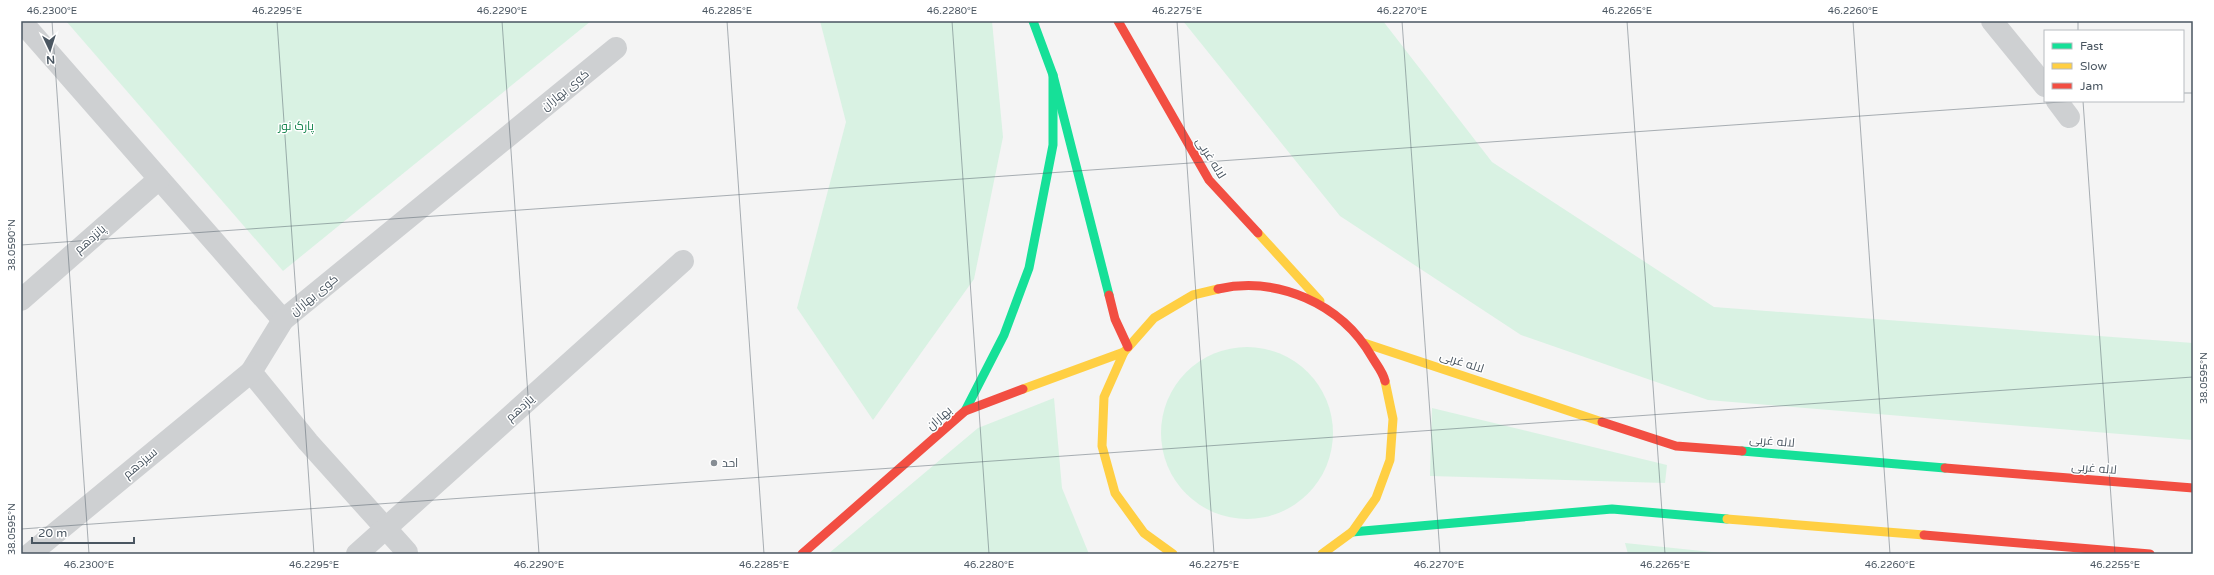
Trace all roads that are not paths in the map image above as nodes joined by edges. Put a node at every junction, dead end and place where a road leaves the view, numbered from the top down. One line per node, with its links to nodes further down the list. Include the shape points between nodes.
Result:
1 (1033, 21): 6 (main road)
2 (1118, 21): 11 (main road, لاله غربی, via 1209,180)
3 (1992, 21): 7 (street)
4 (23, 26): 8 (street, کوی بهاران)
5 (616, 48): 12 (street, کوی بهاران)
6 (1053, 74): 14 (main road, via 1115,319); 16 (main road, via 1052,145 1029,268 1004,335)
7 (2044, 85)
8 (159, 179): 10 (street, پانزدهم); 12 (street, کوی بهاران)
9 (683, 261): 18 (street, یازدهم)
10 (21, 300)
11 (1325, 307): 13 (main road, via 1346,323); 14 (main road, via 1283,289 1238,285 1193,295 1154,318)
12 (283, 320): 15 (street, سیزدهم)
13 (1364, 343): 17 (main road, لاله غربی, via 1676,446); 19 (main road, via 1384,378 1393,419 1392,439 1390,460 1376,498)
14 (1126, 349): 16 (main road, بهاران); 24 (main road, via 1104,397 1102,446 1115,493 1144,533)
15 (251, 372): 18 (street, via 308,442); 21 (street, سیزدهم)
16 (965, 411): 23 (main road, بهاران)
17 (2193, 488)
18 (386, 528): 20 (street); 22 (street, یازدهم)
19 (1352, 532): 25 (main road); 26 (main road, via 1612,509)
20 (407, 552)
21 (30, 554)
22 (357, 554)
23 (802, 554)
24 (1173, 554)
25 (1322, 554)
26 (2150, 554)

